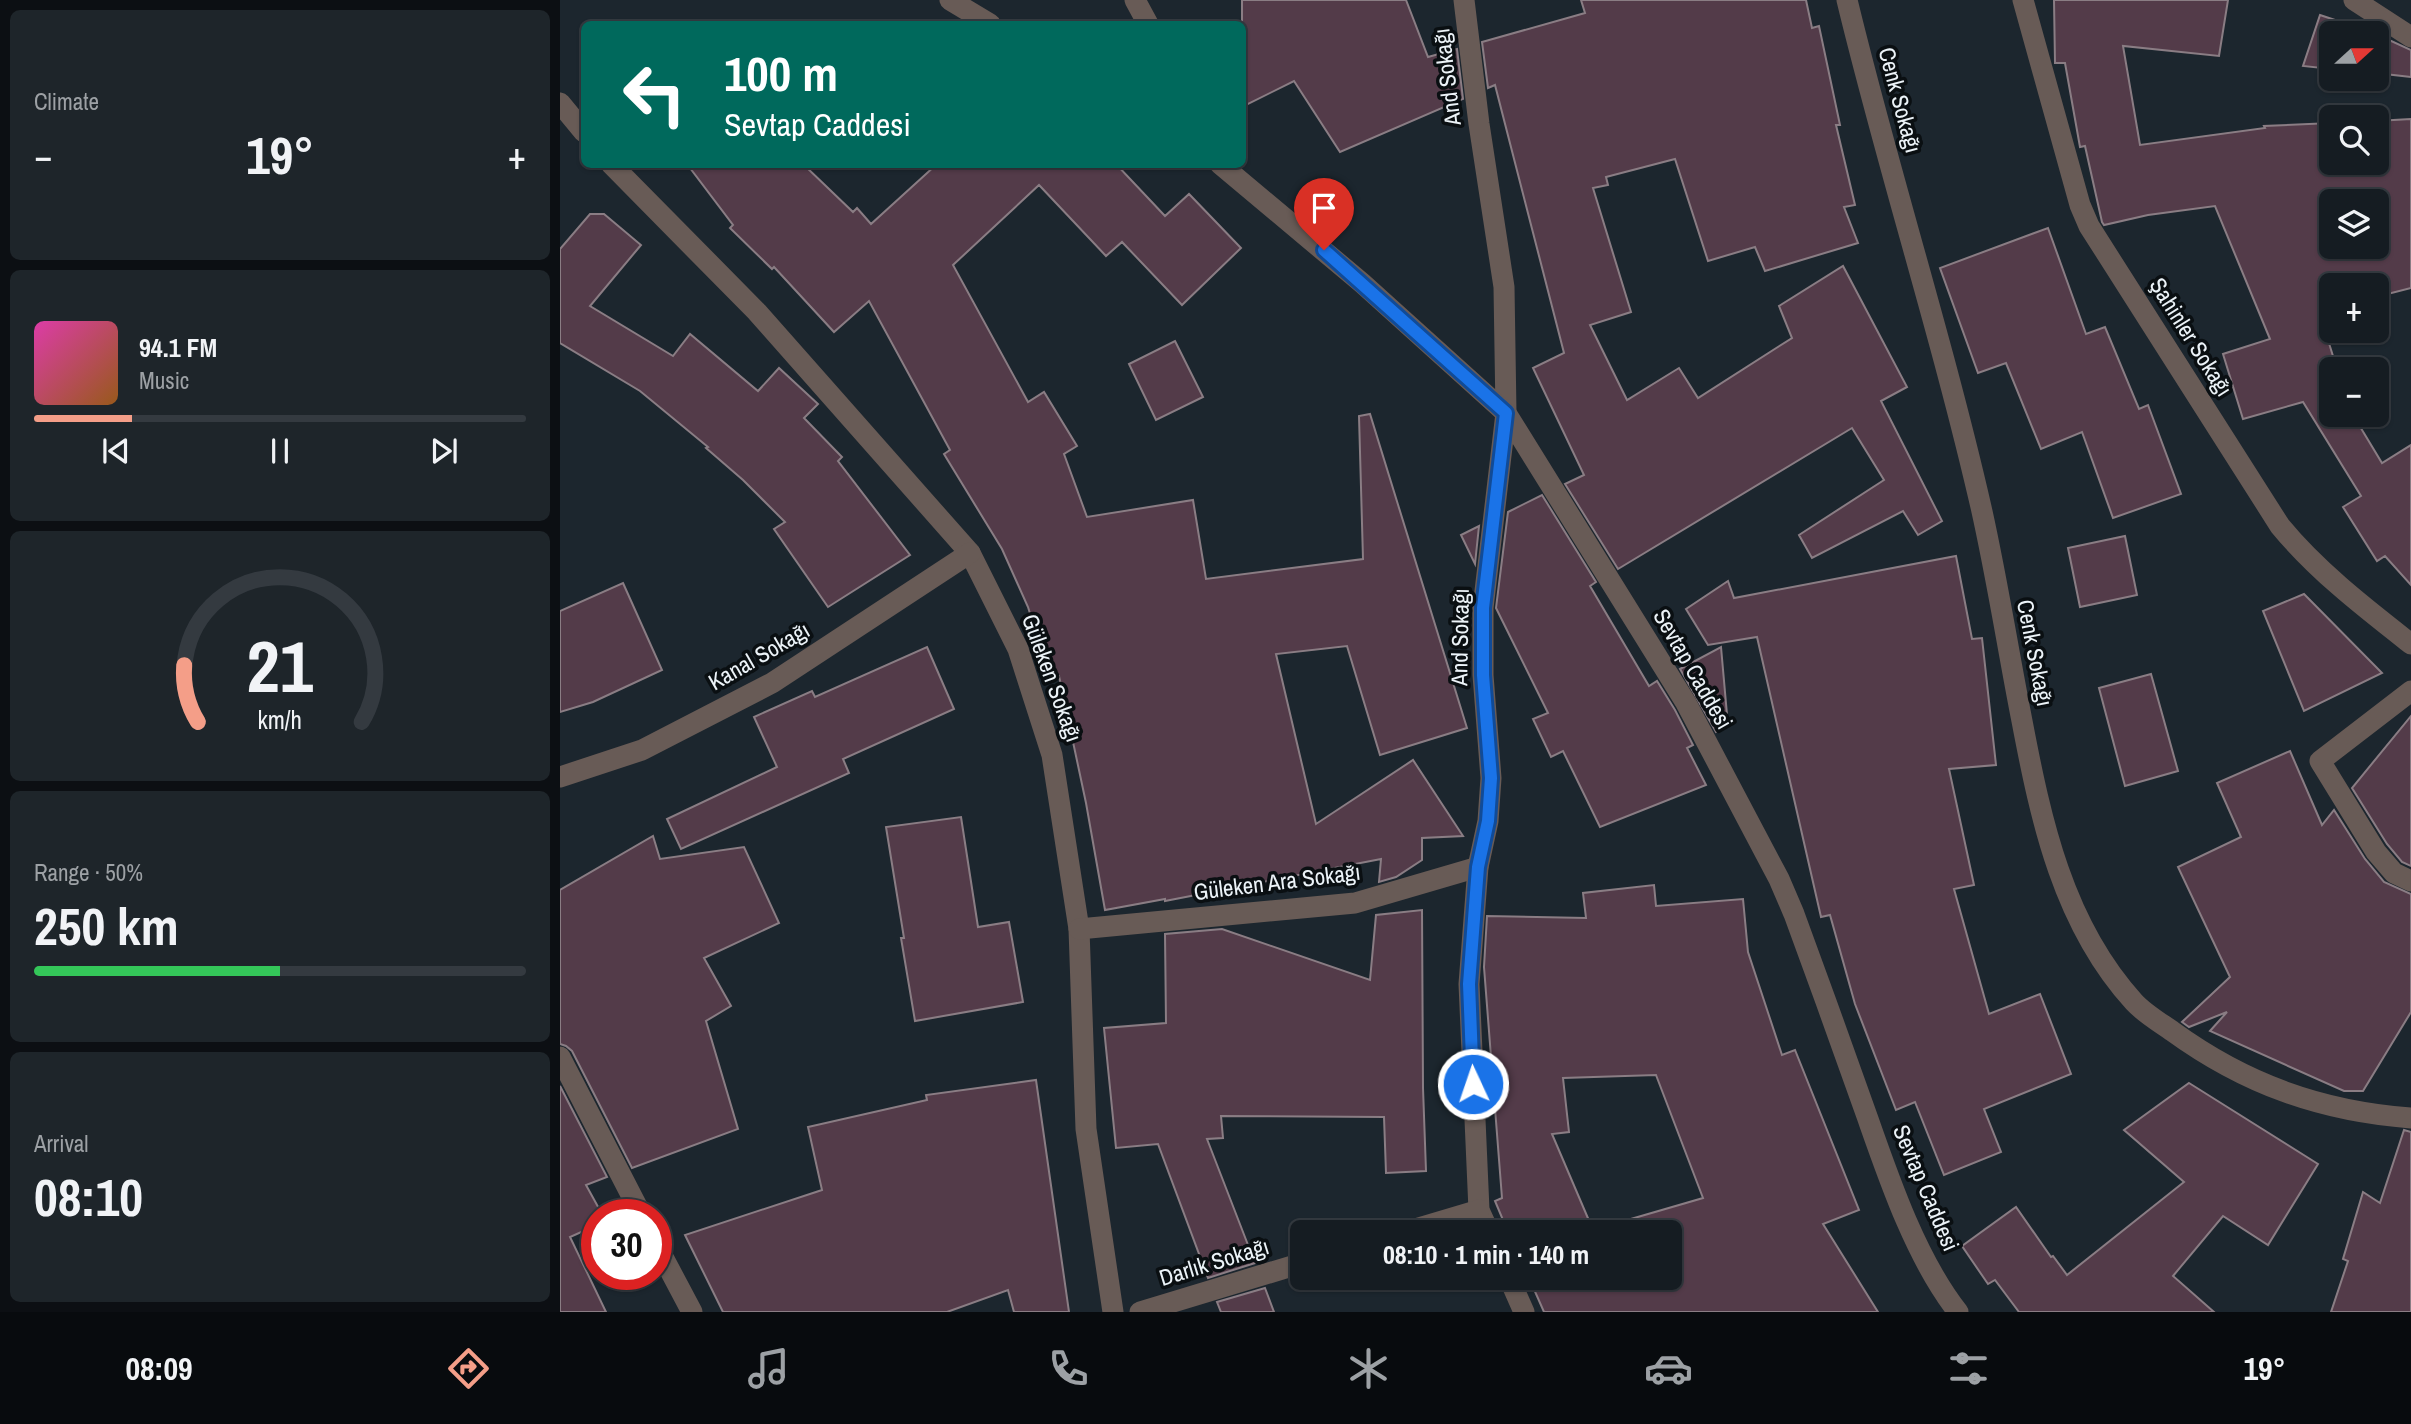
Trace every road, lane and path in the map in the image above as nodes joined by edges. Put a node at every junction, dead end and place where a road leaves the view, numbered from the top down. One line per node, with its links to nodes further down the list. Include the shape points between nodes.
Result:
1 (950, 0): 7 (street)
2 (1135, 0): 8 (street)
3 (1464, 0): 14 (street, And Sokağı, via 1504,287)
4 (1847, 0): 23 (street, Cenk Sokağı, via 1981,507 2038,806 2062,884 2088,941 2135,1004 2204,1054 2263,1084 2325,1106)
5 (2023, 0): 16 (street, Şahinler Sokağı, via 2089,226 2280,526 2295,545)
6 (2354, 0): 9 (street)
7 (985, 21)
8 (1146, 21)
9 (2411, 37)
10 (560, 103): 11 (street)
11 (581, 128)
12 (615, 168): 15 (street, Güleken Sokağı, via 757,312)
13 (1226, 168): 14 (street, Sevtap Caddesi, via 1363,283)
14 (1506, 413): 19 (street, And Sokağı, via 1483,608 1491,778); 35 (street, Sevtap Caddesi, via 1686,704 1779,879 1896,1199)
15 (970, 553): 18 (street, Kanal Sokağı, via 772,683 642,750); 21 (street, Güleken Sokağı, via 1018,649 1052,755)
16 (2411, 644)
17 (2411, 691): 20 (street, via 2320,761 2376,852 2394,873)
18 (560, 777)
19 (1478, 867): 21 (street, Güleken Ara Sokağı, via 1355,903); 25 (street, And Sokağı, via 1469,984)
20 (2411, 881)
21 (1079, 929): 32 (street, Güleken Sokağı, via 1086,1129)
22 (560, 1057): 24 (street)
23 (2411, 1118)
24 (633, 1199)
25 (1479, 1209): 26 (street); 27 (street, And Sokağı)
26 (1444, 1220)
27 (1484, 1220)
28 (1290, 1267): 33 (street, Darlık Sokağı)
29 (672, 1274): 31 (street)
30 (1514, 1290): 34 (street)
31 (692, 1312)
32 (1113, 1312)
33 (1140, 1312)
34 (1524, 1312)
35 (1958, 1312)

